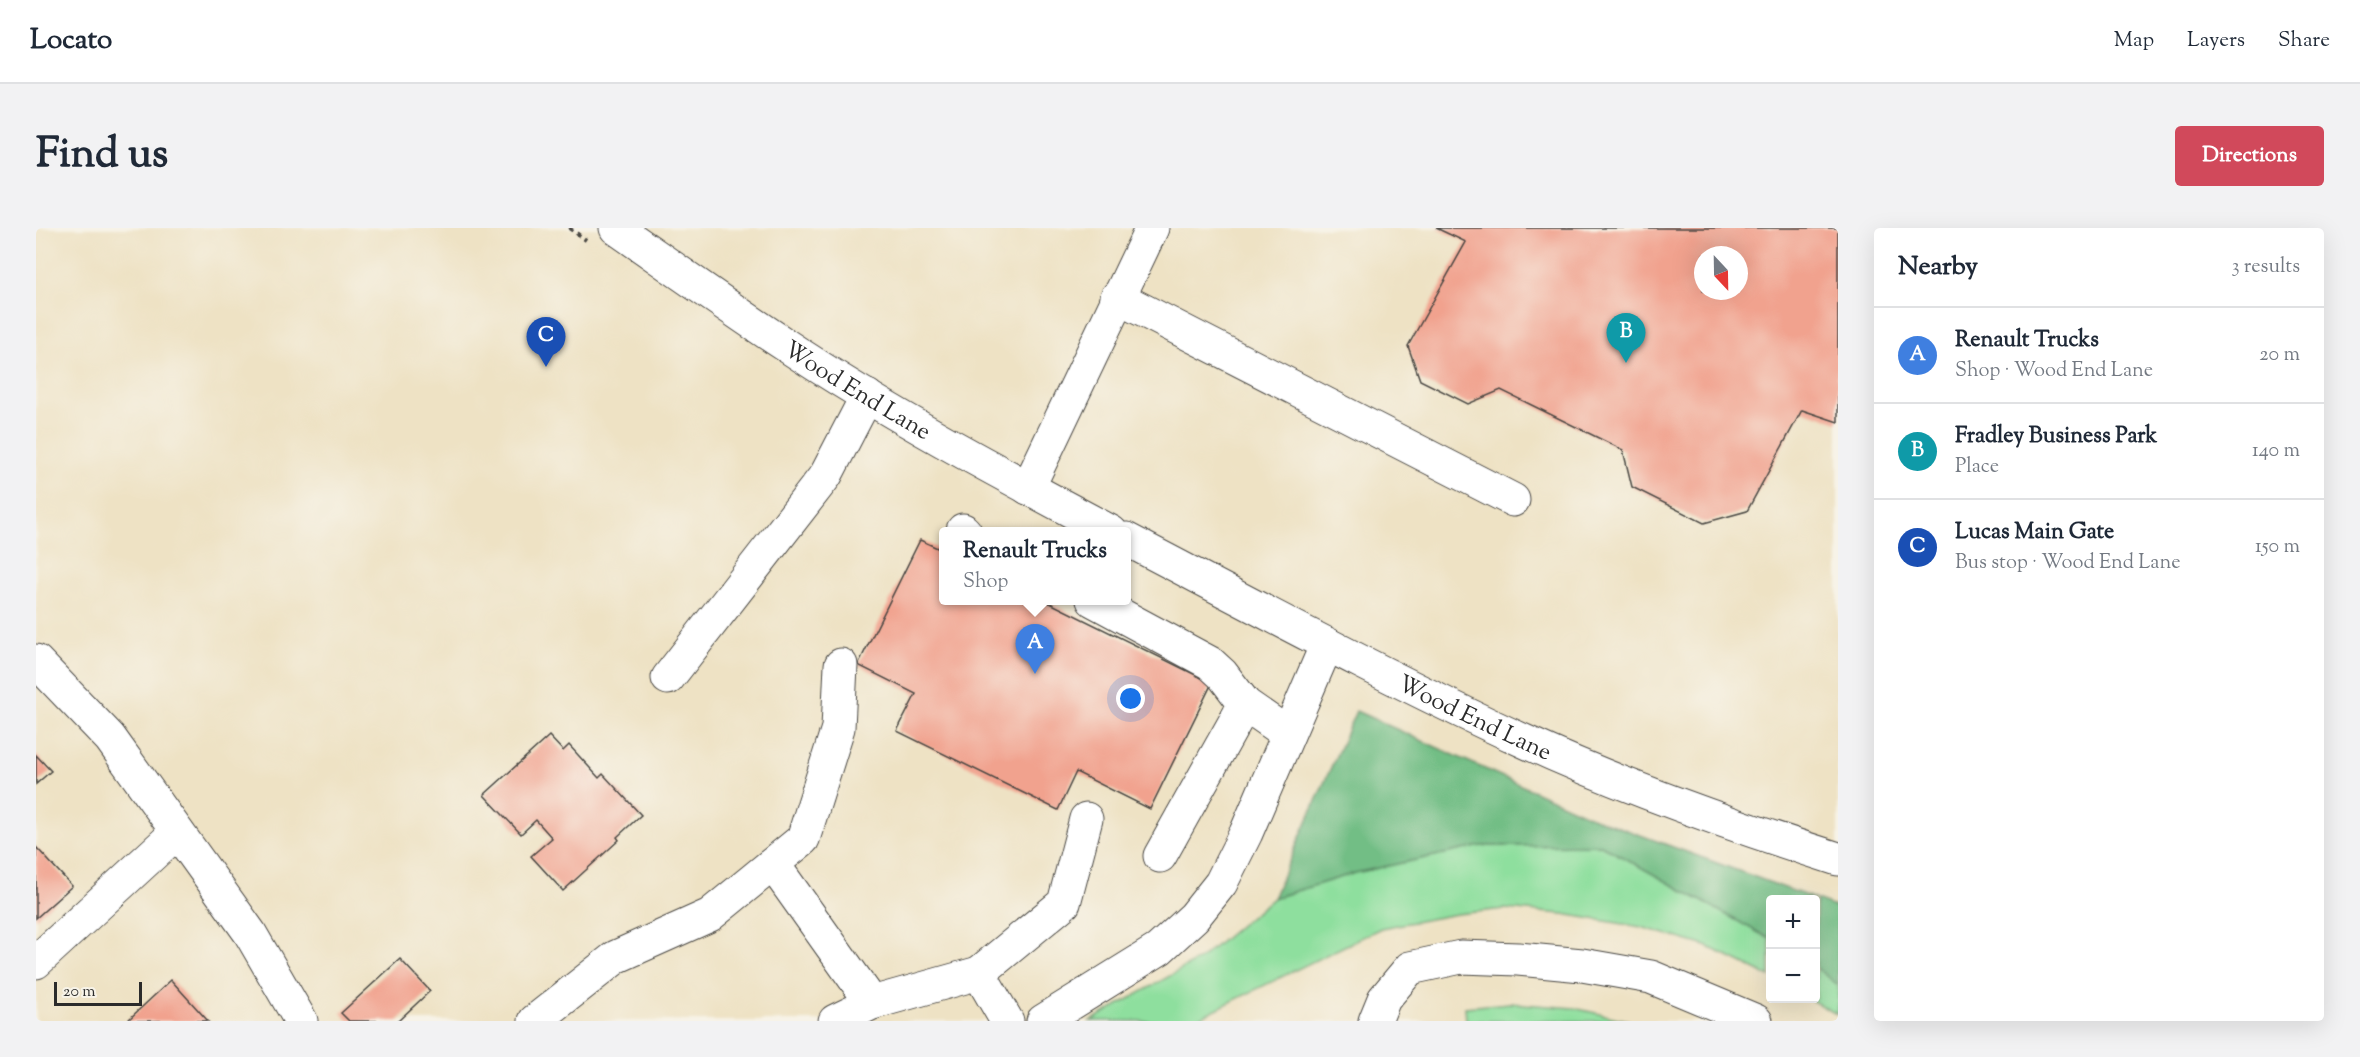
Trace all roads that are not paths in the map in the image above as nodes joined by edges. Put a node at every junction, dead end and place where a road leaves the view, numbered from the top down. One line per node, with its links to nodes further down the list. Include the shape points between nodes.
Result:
1 (1152, 228): 3 (street)
2 (625, 231): 4 (street, Wood End Lane, via 785,345)
3 (1117, 297): 5 (street); 6 (street)
4 (867, 396): 5 (street, Wood End Lane); 13 (street, via 826,475)
5 (1028, 488): 7 (street, Wood End Lane)
6 (1513, 500)
7 (1103, 527)
8 (1131, 542): 10 (street, Wood End Lane)
9 (1102, 605): 14 (street, via 1210,663)
10 (1327, 644): 15 (street); 19 (street, Wood End Lane, via 1524,741 1631,787 1725,823)
11 (36, 661): 17 (street, via 110,738)
12 (841, 665): 20 (street, via 838,728 803,839)
13 (668, 678)
14 (1245, 704): 15 (street); 18 (street)
15 (1288, 734): 28 (street, via 1221,883 1194,917 1159,949)
16 (1086, 819): 22 (street, via 1064,903)
17 (177, 832): 21 (street); 24 (street, via 250,933)
18 (1160, 856)
19 (1838, 859)
20 (773, 864): 23 (street); 25 (street, via 710,915 616,957)
21 (36, 962)
22 (980, 973): 23 (street); 27 (street)
23 (872, 1003): 26 (street)
24 (301, 1021)
25 (535, 1021)
26 (835, 1021)
27 (1007, 1021)
28 (1043, 1021)
29 (1375, 1021): 30 (street, via 1384,999 1410,968 1461,957 1582,965 1651,977)
30 (1756, 1021)

